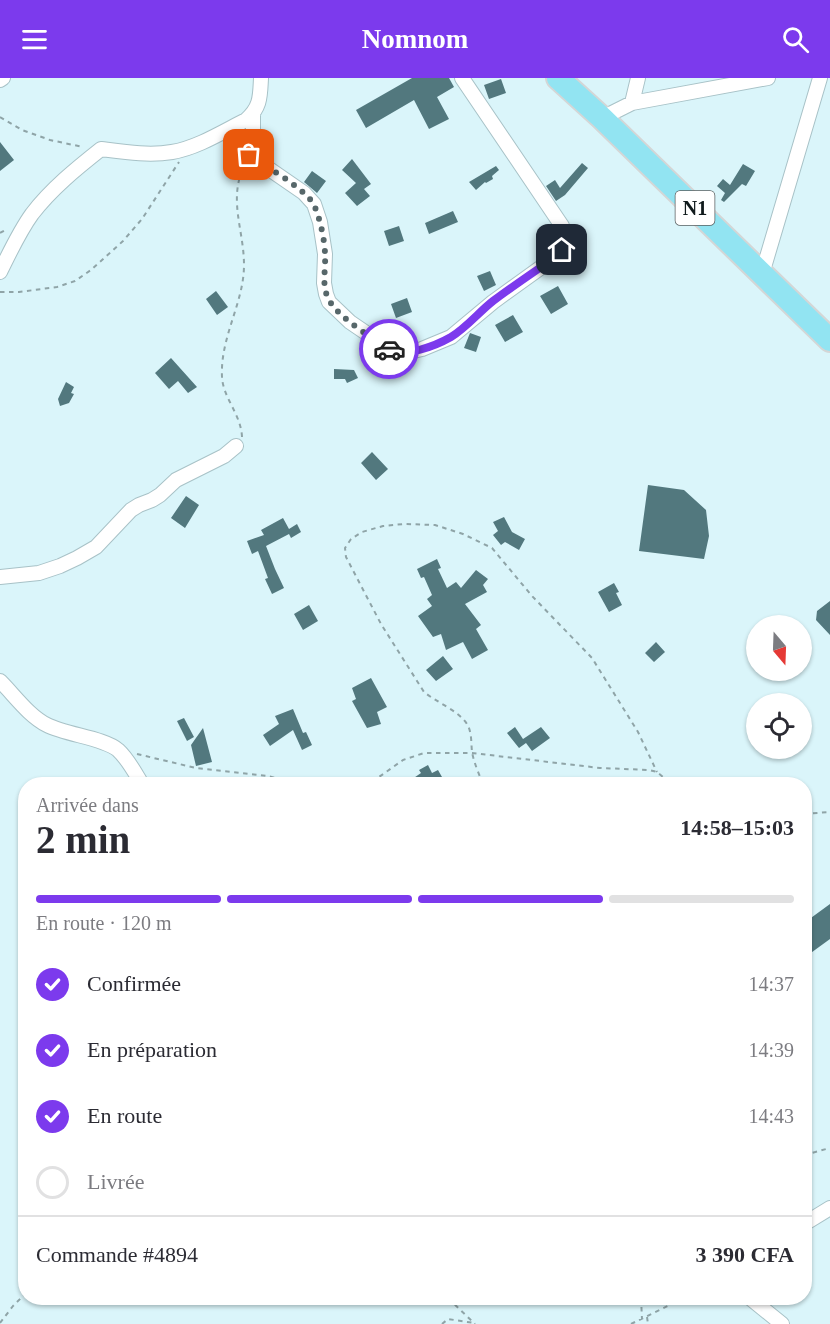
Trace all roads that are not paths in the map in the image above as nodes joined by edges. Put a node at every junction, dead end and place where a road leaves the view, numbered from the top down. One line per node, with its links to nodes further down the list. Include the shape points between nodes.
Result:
1 (261, 78): 8 (street, via 260,98)
2 (462, 78): 8 (street, via 562,226 562,250 451,337 409,352 394,352 350,322 330,302 324,283 326,254 314,204 249,155)
3 (558, 78): 9 (highway, N1)
4 (638, 78): 7 (street)
5 (768, 78): 7 (street)
6 (820, 78): 11 (street)
7 (632, 103): 9 (street)
8 (253, 114): 10 (street, via 189,148 172,152 101,149 39,206)
9 (602, 118): 11 (highway, N1)
10 (0, 272)
11 (762, 274): 12 (highway, N1)
12 (830, 340)
13 (236, 446): 14 (street, via 131,510 96,548 60,567)
14 (0, 577)
15 (0, 681): 16 (street, via 45,724 117,749)
16 (137, 777)
17 (830, 1208): 18 (street)
18 (812, 1219)
19 (759, 1305): 20 (street)
20 (782, 1324)

